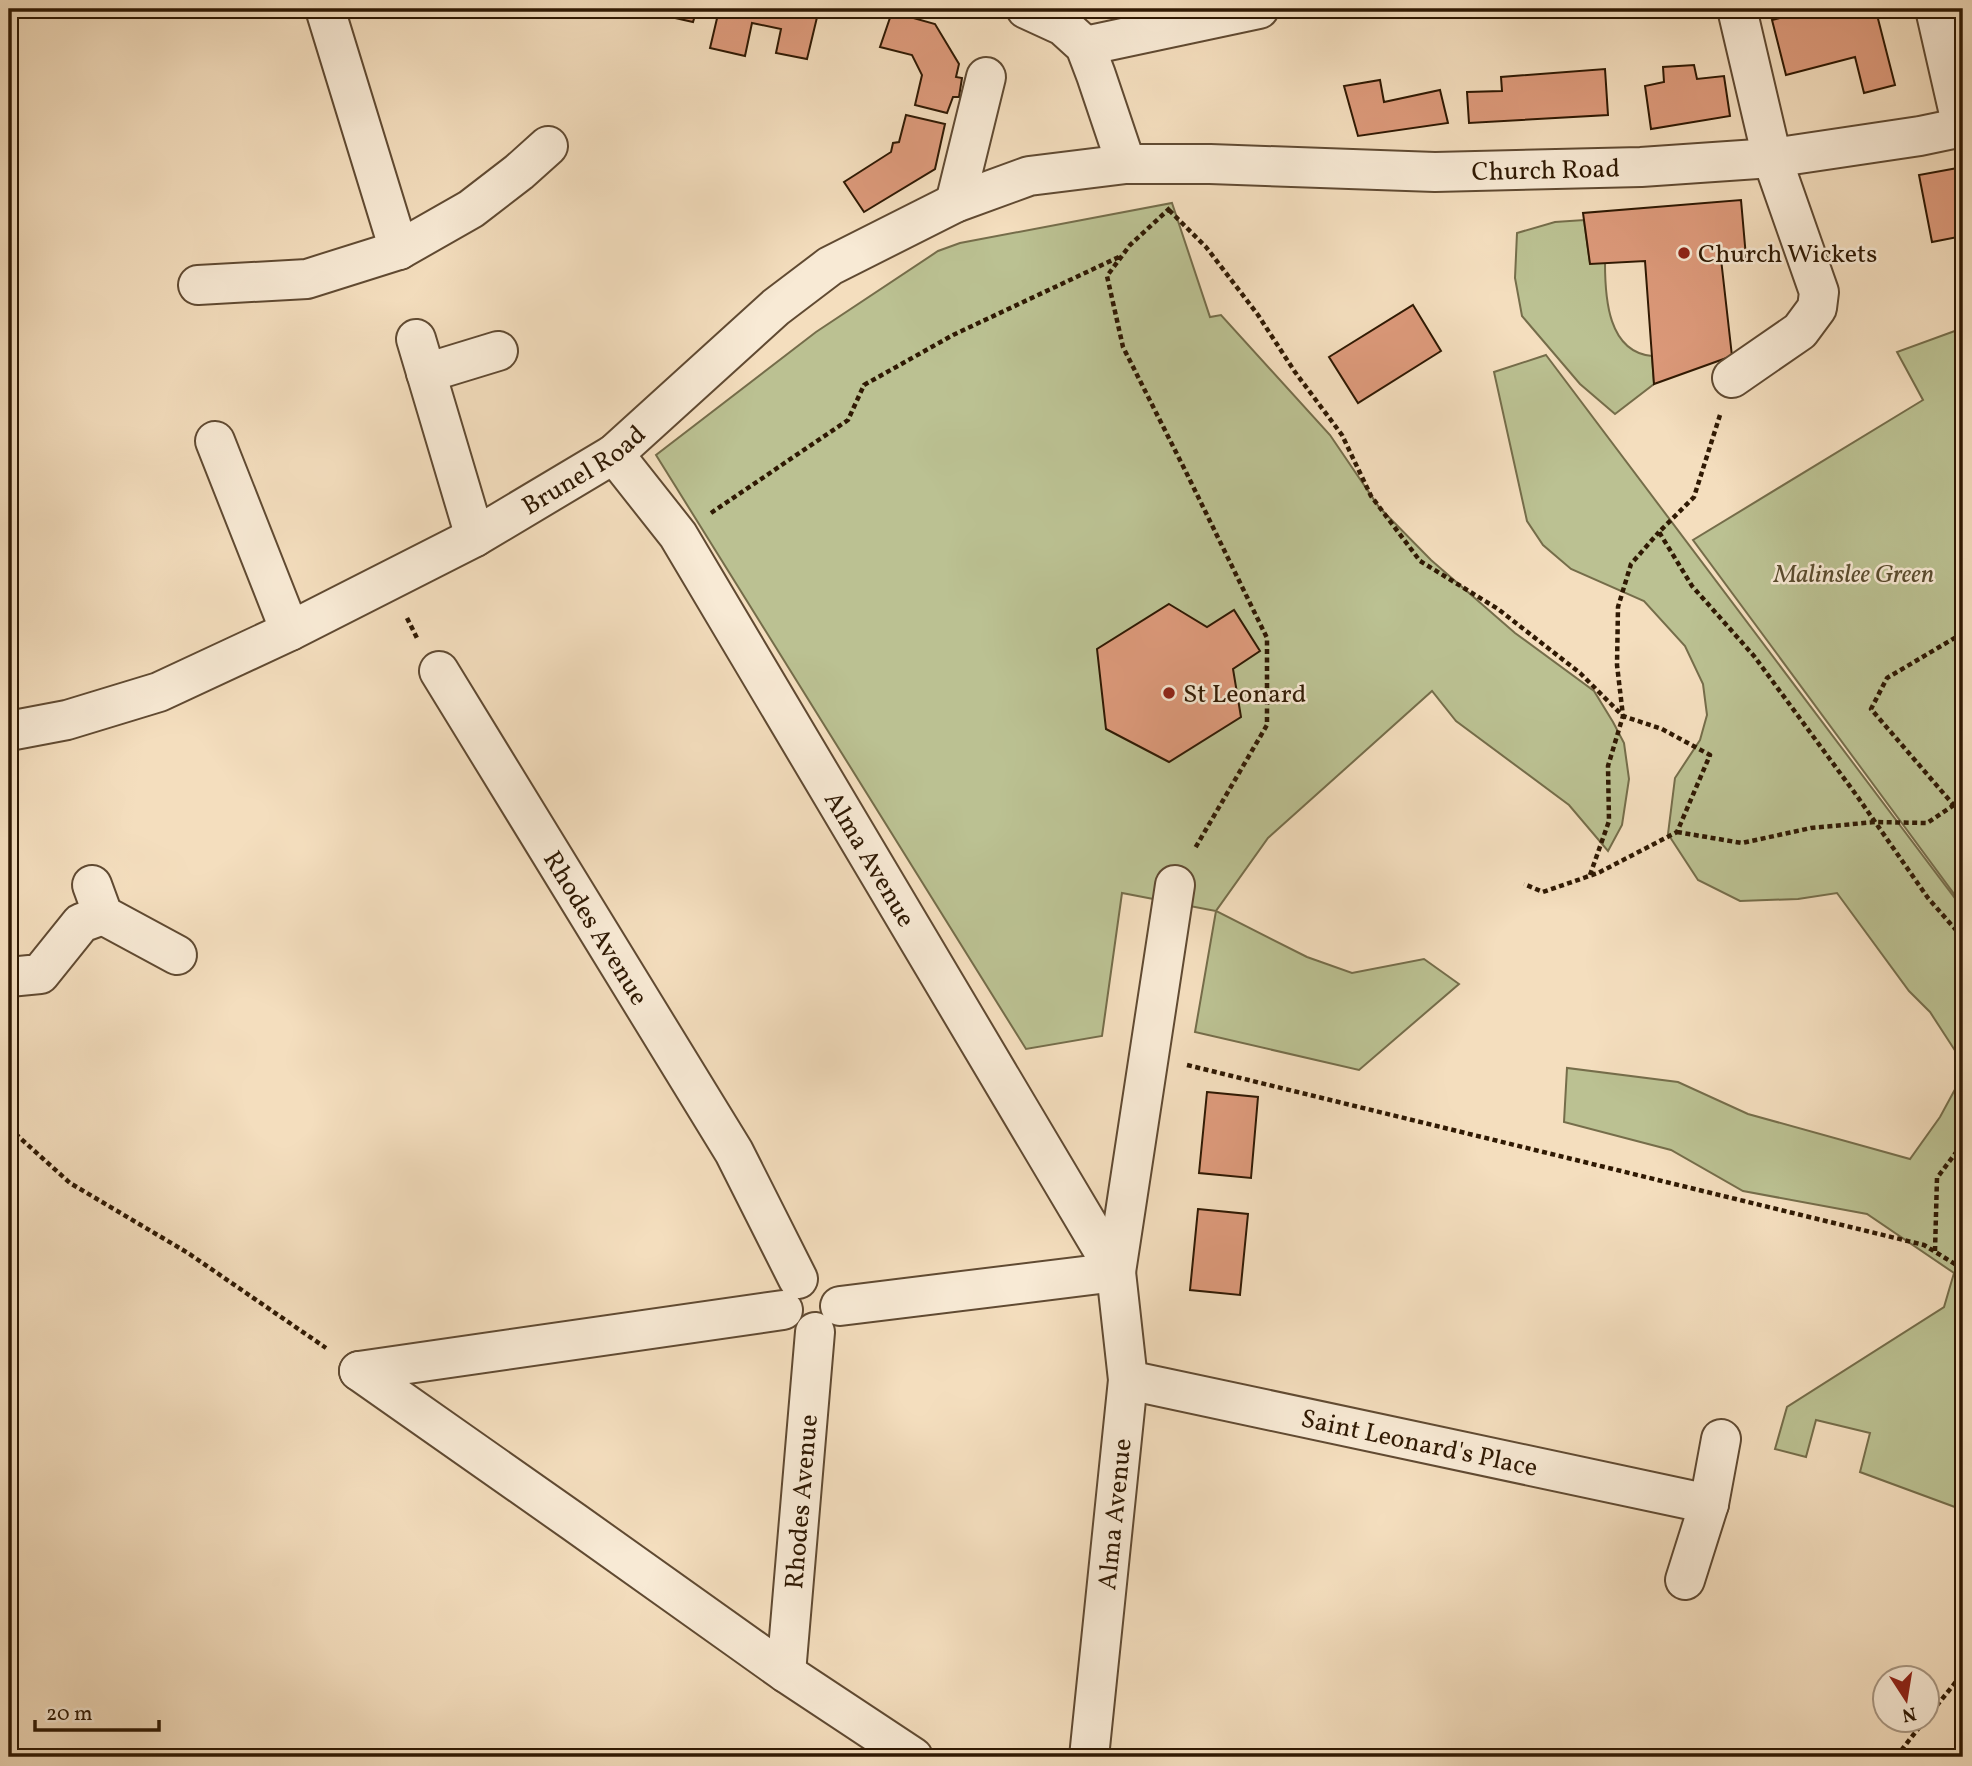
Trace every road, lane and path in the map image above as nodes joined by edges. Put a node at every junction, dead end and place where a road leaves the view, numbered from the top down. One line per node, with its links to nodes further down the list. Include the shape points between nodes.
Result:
1 (325, 9): 15 (street)
2 (1026, 9): 6 (street)
3 (1259, 9): 6 (street)
4 (1737, 9): 10 (street)
5 (1935, 9): 8 (street)
6 (1072, 27): 11 (street, via 1096,75)
7 (986, 77): 13 (street)
8 (1963, 127): 10 (street, Church Road)
9 (548, 146): 15 (street, via 471,209)
10 (1772, 158): 11 (street, Church Road, via 1641,167 1435,172); 19 (street, via 1819,292 1818,308 1800,331)
11 (1126, 164): 13 (street, Brunel Road, via 1029,176)
12 (1179, 201): 14 (path)
13 (955, 203): 21 (street, Brunel Road, via 830,266 776,307)
14 (1169, 210): 16 (path); 29 (path, via 1206,247 1258,315 1342,435 1371,496 1420,561 1498,609 1580,673)
15 (399, 250): 17 (street, via 307,279)
16 (1122, 255): 23 (path, via 953,335 864,385 848,420); 38 (path, via 1107,276 1123,347 1267,638 1267,725)
17 (198, 285)
18 (498, 351): 24 (street, via 421,356)
19 (1732, 378): 22 (path, via 1694,497)
20 (215, 441): 26 (street)
21 (614, 454): 23 (street, Alma Avenue); 24 (street, Brunel Road)
22 (1659, 532): 29 (path, via 1631,564 1618,607 1616,665); 34 (path, via 1692,586 1754,656)
23 (678, 535): 47 (street, Alma Avenue)
24 (475, 537): 25 (street, Brunel Road)
25 (388, 580): 26 (street, Brunel Road); 28 (path)
26 (290, 631): 30 (street, Brunel Road, via 159,692 67,720)
27 (1963, 634): 32 (path, via 1887,678 1871,709)
28 (439, 671): 48 (street, Rhodes Avenue, via 734,1152)
29 (1623, 716): 35 (path, via 1662,729 1710,755); 36 (path, via 1608,766 1609,821)
30 (9, 731)
31 (1963, 799): 32 (path)
32 (1953, 806): 33 (path); 34 (path, via 1927,823)
33 (1963, 816)
34 (1875, 822): 35 (path, via 1811,828 1742,843); 39 (path, via 1928,898)
35 (1677, 832): 36 (path)
36 (1590, 875): 37 (path, via 1543,892)
37 (1524, 884)
38 (1175, 885): 42 (street, Alma Avenue)
39 (1963, 938)
40 (177, 956): 41 (street, via 97,900 40,974)
41 (9, 977)
42 (1149, 1056): 45 (path, via 1924,1245); 47 (street, Alma Avenue)
43 (9, 1128): 50 (path, via 70,1184 188,1253)
44 (1963, 1143): 45 (path, via 1937,1178)
45 (1935, 1252): 46 (path)
46 (1963, 1269)
47 (1115, 1272): 49 (street); 51 (street, Alma Avenue)
48 (791, 1294): 49 (street, Rhodes Avenue, via 783,1314 796,1329 806,1332); 49 (street, via 803,1276 829,1282 835,1289); 50 (street)
49 (828, 1319): 55 (street, Rhodes Avenue)
50 (359, 1371): 55 (street)
51 (1128, 1380): 53 (street, Saint Leonard's Place); 60 (street, Alma Avenue)
52 (1721, 1439): 53 (street)
53 (1709, 1504): 54 (street)
54 (1685, 1580)
55 (786, 1673): 59 (street)
56 (1963, 1673): 57 (path)
57 (1940, 1702)
58 (1915, 1734): 61 (path)
59 (913, 1757)
60 (1089, 1757)
61 (1896, 1757)

